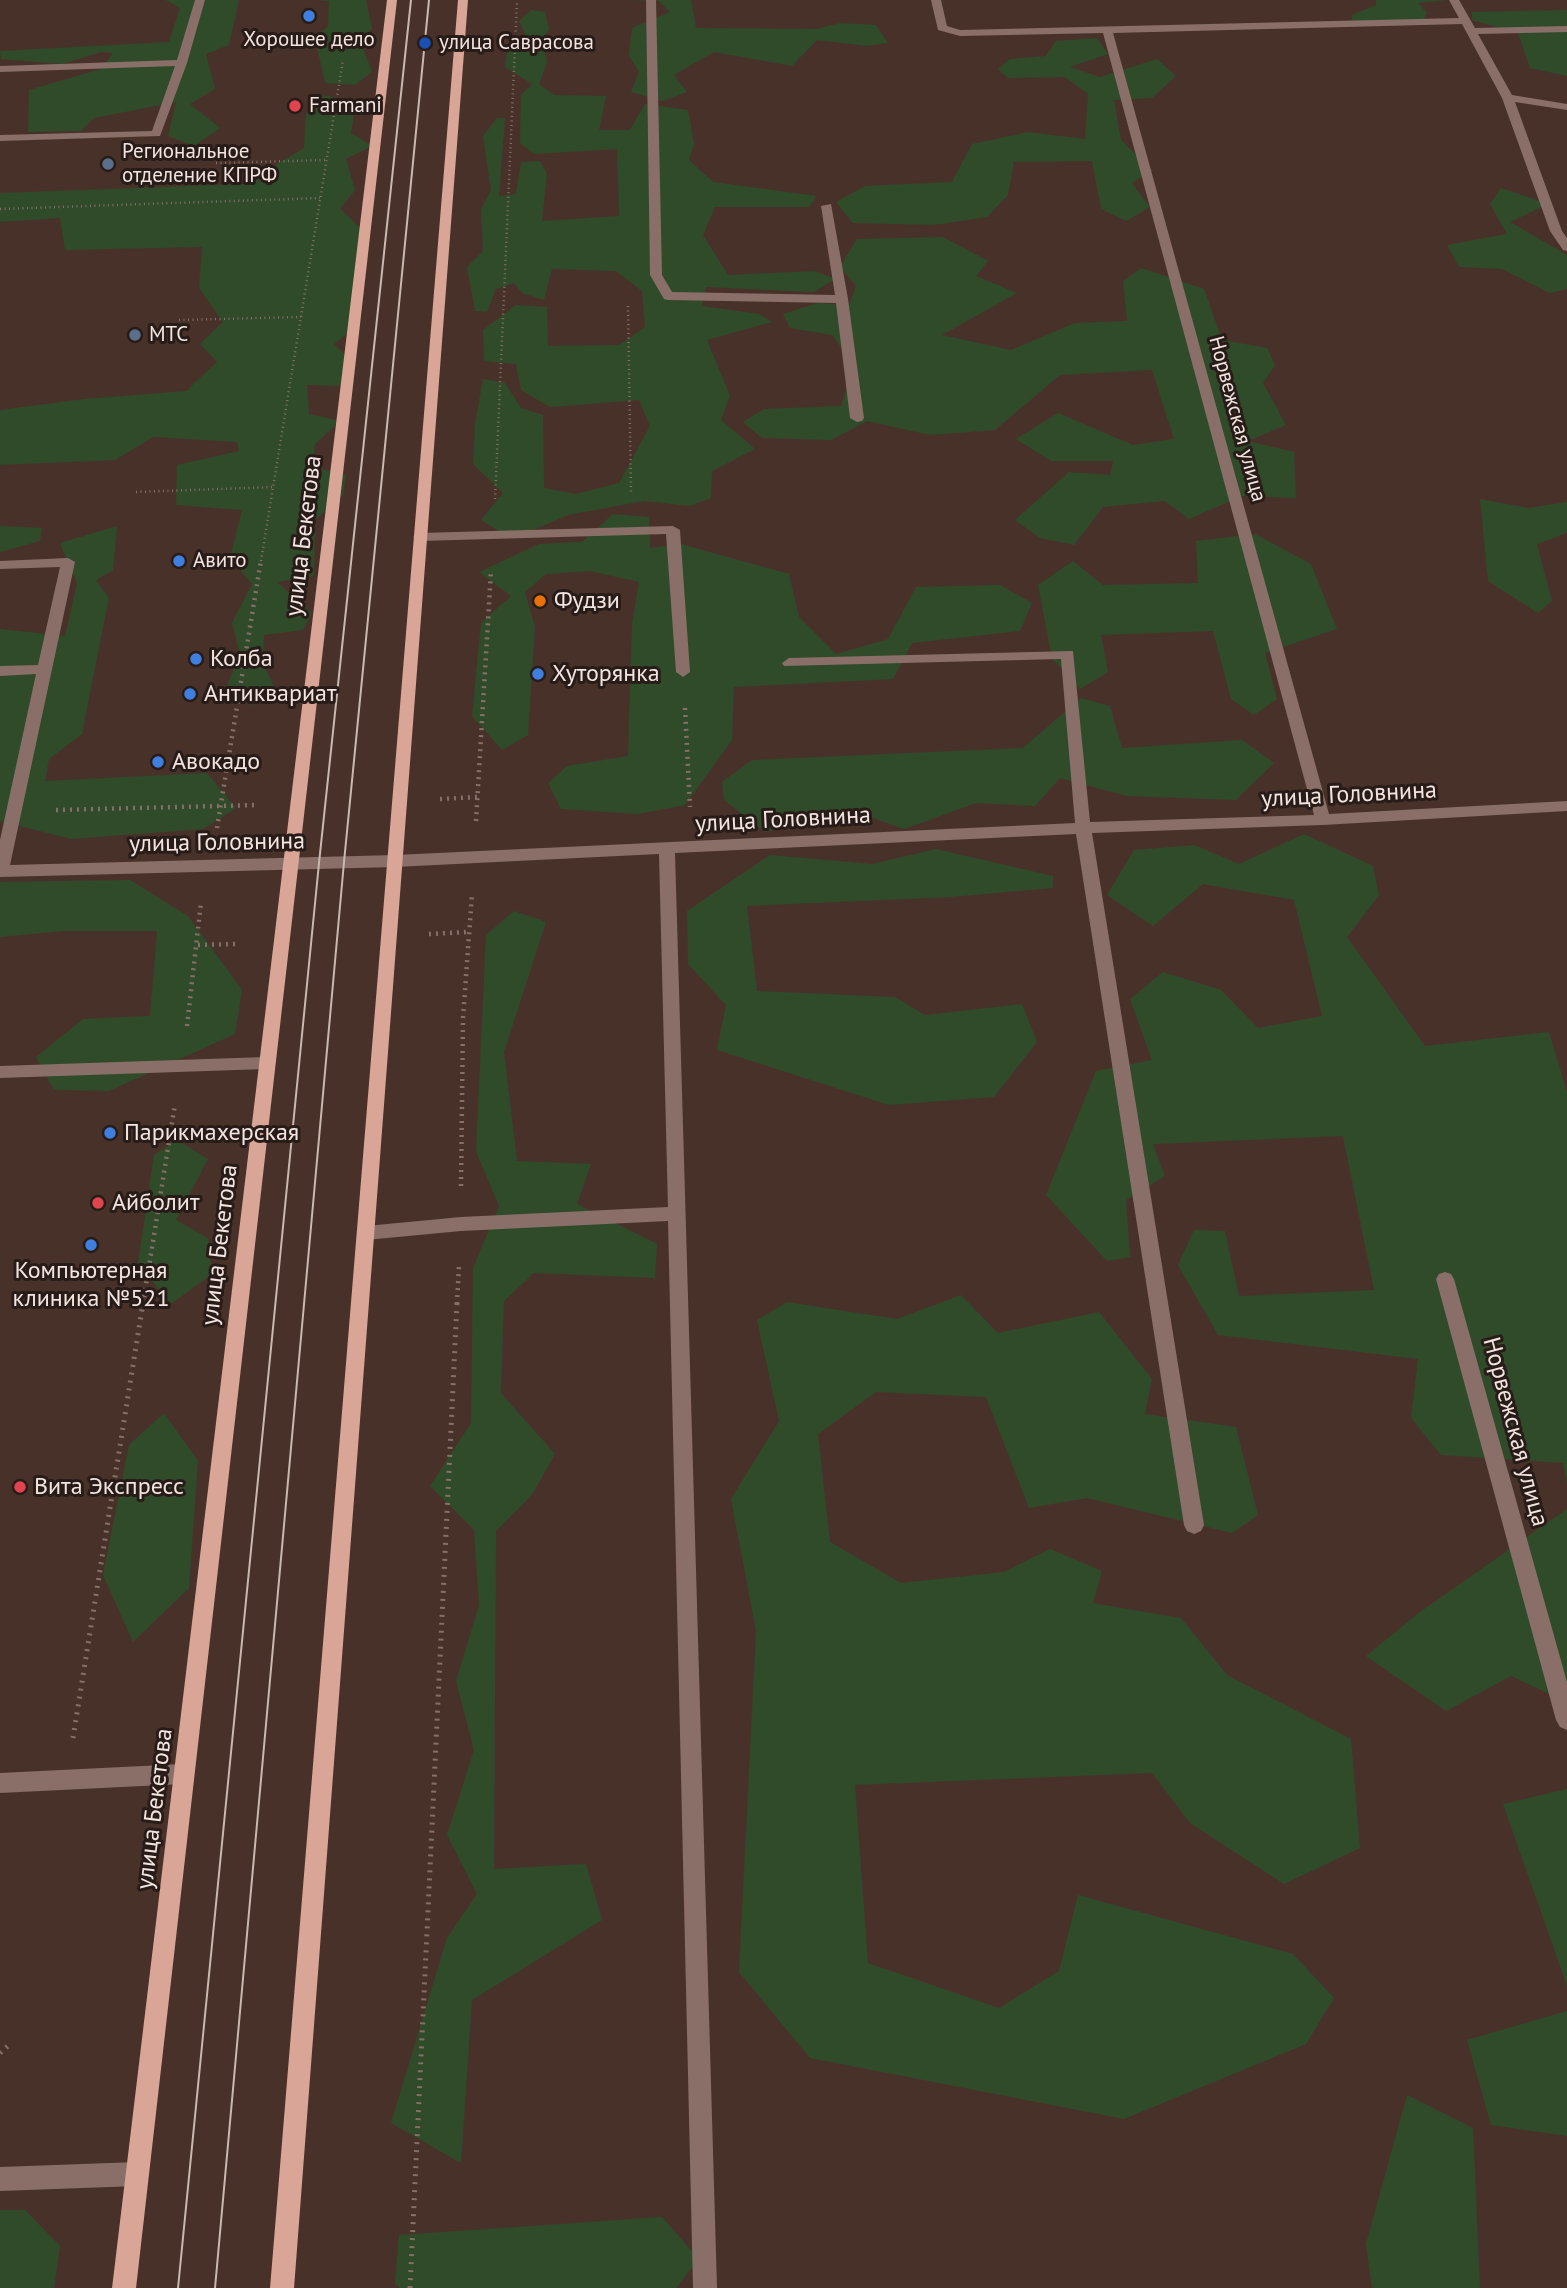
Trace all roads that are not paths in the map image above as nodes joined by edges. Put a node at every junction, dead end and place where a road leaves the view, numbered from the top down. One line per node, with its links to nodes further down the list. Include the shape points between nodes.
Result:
1 (200, 0): 10 (street)
2 (392, 0): 30 (main road, улица Бекетова)
3 (463, 0): 19 (main road)
4 (651, 0): 17 (street, via 656,275 668,296)
5 (936, 0): 8 (street, via 942,28 960,33)
6 (1454, 0): 7 (street)
7 (1467, 26): 8 (street); 9 (street); 12 (street)
8 (1107, 29): 26 (street, Норвежская улица)
9 (1567, 29)
10 (182, 63): 11 (street); 14 (street, via 156,134)
11 (0, 69)
12 (1508, 99): 13 (street); 16 (street, via 1556,232)
13 (1567, 107)
14 (0, 138)
15 (827, 206): 17 (street)
16 (1567, 247)
17 (842, 299): 18 (street)
18 (857, 418)
19 (420, 537): 24 (street, via 673,530); 29 (main road)
20 (0, 565): 22 (street, via 68,562)
21 (789, 663): 27 (street, via 1068,654)
22 (45, 669): 23 (street); 31 (street)
23 (0, 671)
24 (683, 672)
25 (1567, 806): 26 (street, улица Головнина)
26 (1323, 820): 27 (street, улица Головнина)
27 (1083, 828): 28 (street, улица Головнина); 37 (street)
28 (667, 848): 29 (street, улица Головнина); 34 (street)
29 (395, 861): 30 (street, улица Головнина); 35 (main road)
30 (289, 863): 31 (street, улица Головнина); 32 (main road, улица Бекетова)
31 (1, 871)
32 (266, 1063): 33 (street); 39 (main road, улица Бекетова)
33 (0, 1072)
34 (675, 1214): 35 (street); 45 (street)
35 (366, 1233): 44 (main road)
36 (1445, 1279): 38 (street, Норвежская улица)
37 (1194, 1525)
38 (1567, 1720)
39 (183, 1774): 40 (street); 41 (main road, улица Бекетова)
40 (0, 1783)
41 (137, 2174): 42 (street); 43 (main road, улица Бекетова)
42 (0, 2179)
43 (124, 2288)
44 (282, 2288)
45 (705, 2288)

